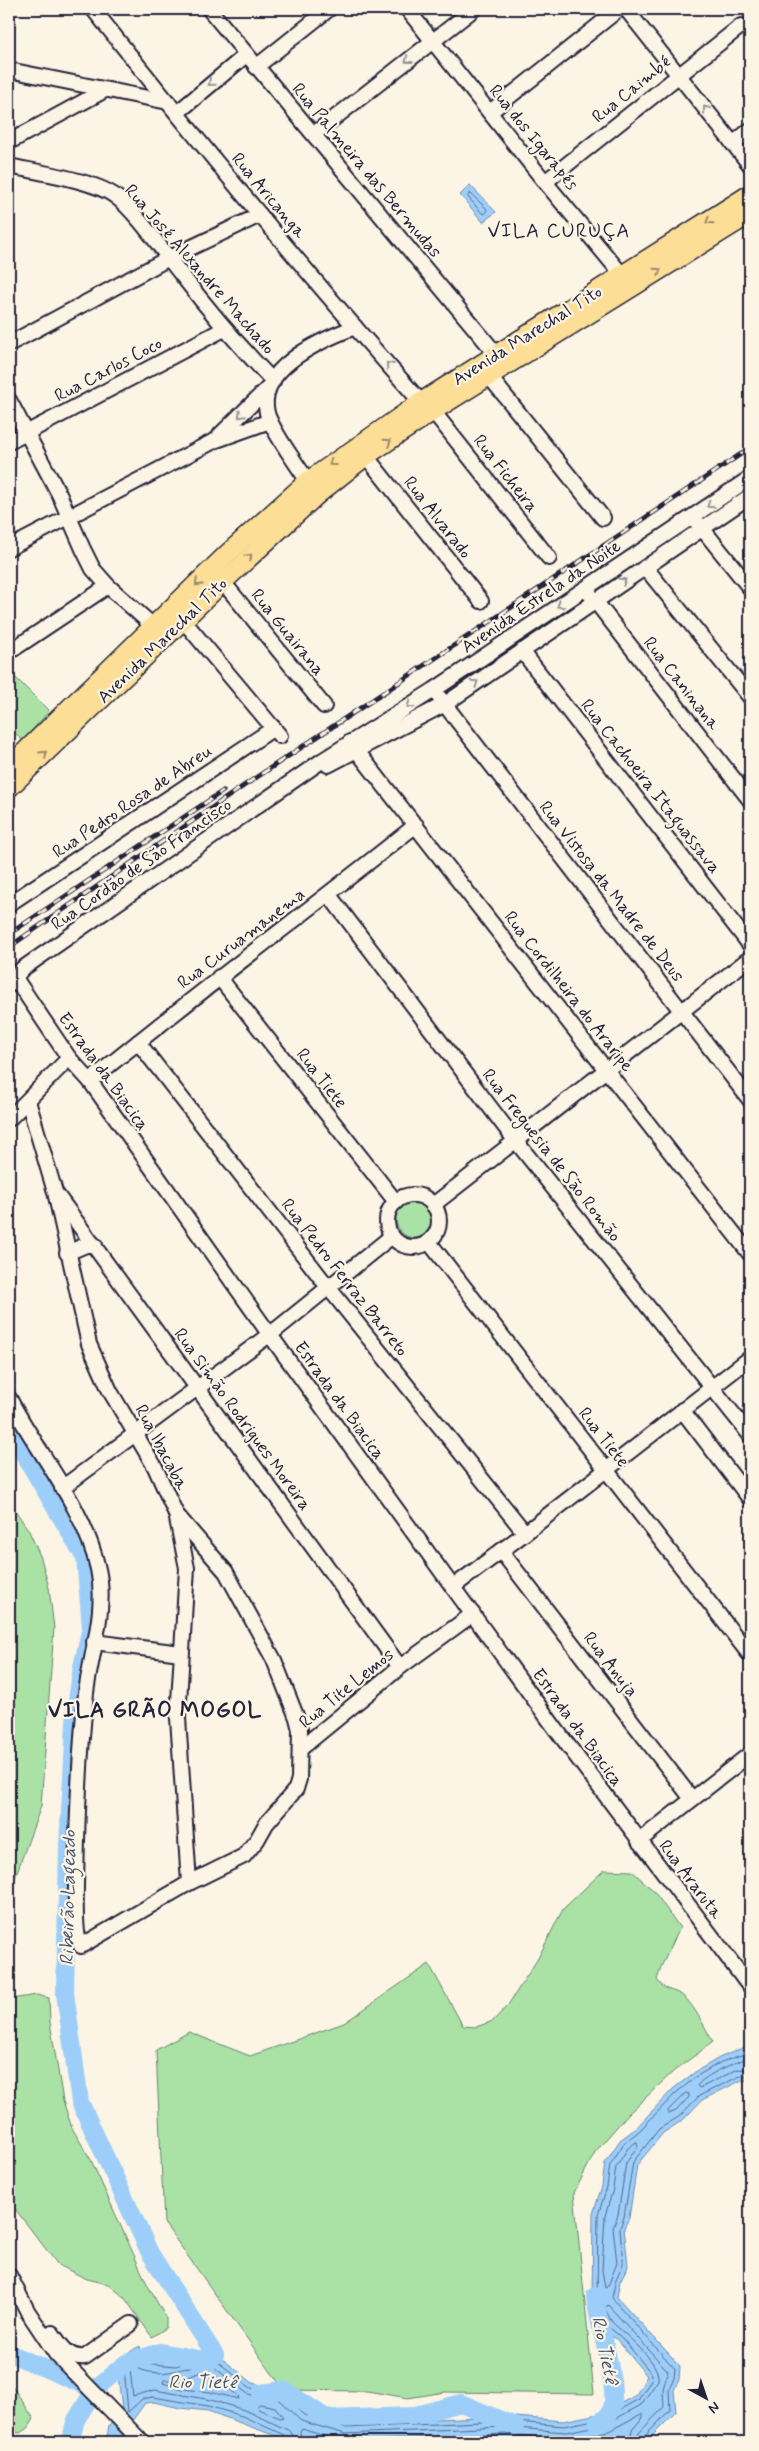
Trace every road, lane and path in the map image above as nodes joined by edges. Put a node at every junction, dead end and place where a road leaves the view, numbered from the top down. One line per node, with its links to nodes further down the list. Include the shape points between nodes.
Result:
1 (93, 9): 15 (street, Rua Aricanga)
2 (209, 9): 10 (street, Rua Palmeira das Bermudas)
3 (329, 9): 11 (street)
4 (407, 9): 9 (street, Rua dos Igarapés)
5 (474, 9): 9 (street)
6 (619, 9): 16 (street)
7 (626, 9): 13 (street)
8 (742, 26): 13 (street, Rua Caimbé)
9 (433, 41): 16 (street, Rua dos Igarapés); 18 (street, one-way to 18)
10 (246, 55): 11 (street, Rua Palmeira das Bermudas); 15 (street, one-way to 15)
11 (256, 67): 18 (street, Rua Palmeira das Bermudas)
12 (9, 70): 14 (street)
13 (679, 75): 20 (street, one-way to 13); 23 (street, Rua Caimbé)
14 (105, 90): 15 (street); 19 (street)
15 (172, 108): 26 (street, Rua Aricanga)
16 (490, 112): 23 (street, Rua dos Igarapés)
17 (750, 130): 20 (street)
18 (314, 134): 32 (street, Rua Palmeira das Bermudas)
19 (9, 142)
20 (733, 144): 21 (street)
21 (750, 165)
22 (9, 166): 27 (street, Rua José Alexandre Machado, via 103,189 116,196)
23 (545, 182): 28 (street, Rua dos Igarapés)
24 (750, 194): 28 (main road, Avenida Marechal Tito, one-way to 28)
25 (750, 214): 28 (main road, Avenida Marechal Tito, one-way to 25)
26 (260, 215): 27 (street); 29 (street, Rua Aricanga)
27 (169, 258): 30 (street, Rua José Alexandre Machado); 31 (street)
28 (628, 281): 32 (main road, Avenida Marechal Tito); 33 (main road, Avenida Marechal Tito)
29 (355, 327): 34 (street, via 312,346 283,368); 36 (street, Rua Aricanga, one-way to 29)
30 (224, 329): 34 (street, Rua José Alexandre Machado); 38 (street, Rua Carlos Coco)
31 (9, 344)
32 (497, 355): 36 (main road, Avenida Marechal Tito)
33 (489, 376): 36 (main road, Avenida Marechal Tito); 47 (street)
34 (270, 385): 37 (street, via 266,398); 39 (street, one-way to 39)
35 (9, 400): 38 (street)
36 (427, 407): 41 (main road, Avenida Marechal Tito, one-way to 36); 43 (main road, Avenida Marechal Tito, one-way to 43); 50 (street, Rua Ficheira)
37 (270, 421): 39 (street); 43 (street)
38 (26, 433): 40 (street, Rua Carlos Coco); 45 (street)
39 (214, 441): 45 (street)
40 (9, 442)
41 (366, 456): 43 (main road, Avenida Marechal Tito); 57 (street, Rua Alvarado)
42 (750, 478): 46 (street, Avenida Estrela da Noite, one-way to 46)
43 (313, 488): 52 (main road, Avenida Marechal Tito, one-way to 43); 59 (main road, Avenida Marechal Tito, one-way to 59, via 247,535)
44 (750, 496): 48 (street, Avenida Estrela da Noite)
45 (70, 516): 49 (street); 53 (street, via 88,559)
46 (693, 516): 48 (street); 54 (street, Avenida Estrela da Noite)
47 (603, 518)
48 (702, 529): 51 (street, Avenida Estrela da Noite); 55 (street)
49 (9, 548)
50 (549, 558)
51 (645, 567): 56 (street, Avenida Estrela da Noite, one-way to 51); 63 (street)
52 (223, 582): 58 (main road, Avenida Marechal Tito); 65 (street, Rua Guairana)
53 (108, 586): 59 (street); 61 (street)
54 (586, 588): 56 (street, Rua Caninana); 62 (street, Avenida Estrela da Noite, one-way to 62)
55 (750, 588)
56 (594, 601): 60 (street, Avenida Estrela da Noite); 69 (street, Rua Caninana)
57 (481, 602)
58 (183, 620): 59 (main road, Avenida Marechal Tito); 72 (street, Rua Pedro Rosa de Abreu, via 277,732)
59 (159, 631): 67 (main road, Avenida Marechal Tito); 68 (main road, Avenida Marechal Tito, one-way to 59)
60 (522, 650): 64 (street, Avenida Estrela da Noite, one-way to 60); 73 (street, Rua Cachoeira Itaguassava)
61 (9, 652)
62 (434, 690): 64 (street, Rua Vistosa da Madre de Deus); 66 (street, Avenida Estrela da Noite, one-way to 66)
63 (750, 697)
64 (445, 704): 66 (street, Avenida Estrela da Noite); 77 (street, Rua Vistosa da Madre de Deus)
65 (324, 706)
66 (354, 746): 70 (street, Rua Cordilheira do Araripe); 76 (street, Rua Cordão de São Francisco, via 299,778 22,969)
67 (9, 767)
68 (9, 788)
69 (750, 800)
70 (416, 825): 71 (street, Rua Curuamanema); 80 (street, Rua Cordilheira do Araripe)
71 (329, 894): 75 (street, Rua Curuamanema); 85 (street, Rua Freguesia de São Romão)
72 (9, 904)
73 (750, 945)
74 (750, 958): 77 (street)
75 (219, 977): 78 (street, Rua Curuamanema); 87 (street, Rua Tiete)
76 (12, 982): 79 (street, Estrada da Biacica)
77 (682, 1012): 80 (street); 82 (street, Rua Vistosa da Madre de Deus)
78 (138, 1042): 81 (street, Rua Curuamanema); 94 (street, Rua Pedro Ferraz Barreto)
79 (69, 1058): 81 (street, Estrada da Biacica); 83 (street)
80 (606, 1070): 85 (street); 93 (street, Rua Cordilheira do Araripe)
81 (90, 1081): 95 (street, Estrada da Biacica)
82 (750, 1100)
83 (28, 1101): 84 (street); 86 (street, Rua Ibacaba)
84 (9, 1119)
85 (515, 1140): 88 (street); 97 (street, Rua Freguesia de São Romão)
86 (55, 1192): 91 (street, Rua Simão Rodrigues Moreira); 92 (street, Rua Ibacaba)
87 (396, 1202): 88 (street, via 411,1196 426,1199); 89 (street, via 387,1222)
88 (433, 1205): 90 (street, via 439,1220)
89 (392, 1236): 90 (street, via 405,1246); 94 (street)
90 (429, 1242): 103 (street, Rua Tiete)
91 (95, 1245): 92 (street); 98 (street, Rua Simão Rodrigues Moreira)
92 (67, 1253): 101 (street, Rua Ibacaba, via 89,1344 100,1373)
93 (750, 1254)
94 (328, 1287): 95 (street); 107 (street, Rua Pedro Ferraz Barreto)
95 (270, 1334): 98 (street); 111 (street, Estrada da Biacica)
96 (750, 1358): 97 (street)
97 (712, 1386): 100 (street); 102 (street, Rua Freguesia de São Romão)
98 (197, 1387): 101 (street); 116 (street, Rua Simão Rodrigues Moreira)
99 (9, 1398): 104 (street)
100 (682, 1410): 103 (street); 105 (street)
101 (136, 1435): 104 (street); 106 (street, Rua Ibacaba, via 156,1467)
102 (750, 1435)
103 (605, 1471): 107 (street); 115 (street, Rua Tiete)
104 (62, 1488): 113 (street, via 82,1524 98,1569 100,1612)
105 (750, 1499)
106 (176, 1514): 108 (street); 109 (street, Rua Ibacaba)
107 (525, 1533): 110 (street)
108 (199, 1540): 109 (street); 117 (street, via 226,1572 274,1660 298,1718)
109 (183, 1546): 114 (street, Rua Ibacaba, via 187,1568)
110 (501, 1551): 111 (street); 119 (street, Rua Anuja)
111 (453, 1587): 112 (street, Estrada da Biacica)
112 (473, 1614): 116 (street, Rua Tite Lemos); 120 (street, Estrada da Biacica)
113 (94, 1642): 114 (street); 121 (street, Rua Tite Lemos, via 84,1720 77,1826 76,1909 81,1946)
114 (180, 1653): 121 (street, Rua Ibacaba, via 178,1718)
115 (750, 1655)
116 (400, 1667): 117 (street, Rua Tite Lemos)
117 (300, 1750): 121 (street, Rua Tite Lemos, via 296,1789 266,1824 250,1850 236,1862)
118 (750, 1754): 119 (street)
119 (692, 1799): 120 (street)
120 (639, 1841): 122 (street, Rua Araruta)
121 (189, 1883)
122 (750, 1987)
123 (9, 2274): 124 (street)
124 (18, 2292): 125 (street, via 67,2353 77,2358 85,2357); 126 (street, via 41,2333 72,2371)
125 (131, 2324)
126 (139, 2439)

